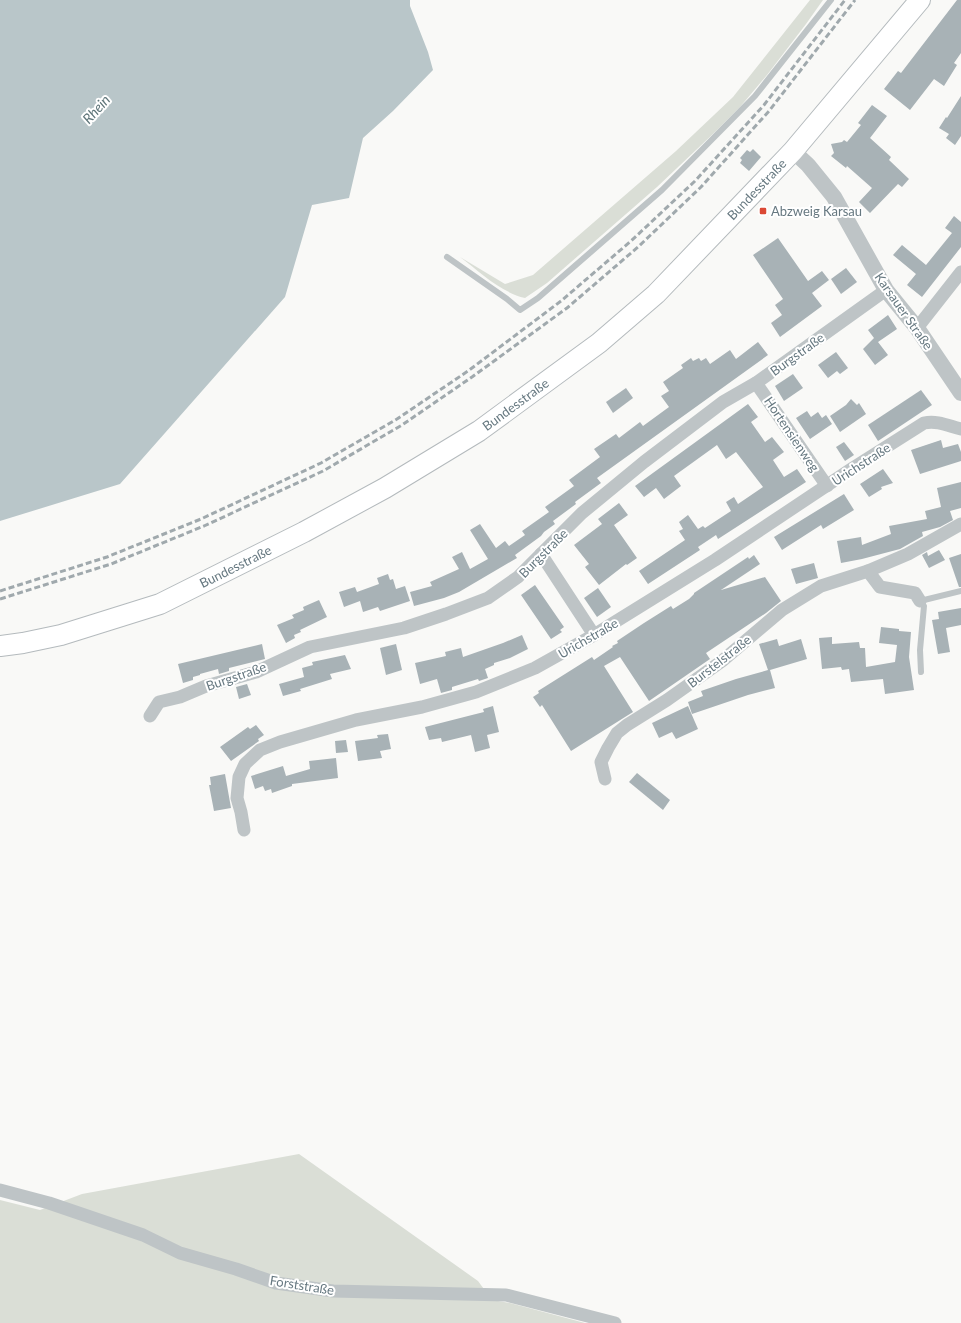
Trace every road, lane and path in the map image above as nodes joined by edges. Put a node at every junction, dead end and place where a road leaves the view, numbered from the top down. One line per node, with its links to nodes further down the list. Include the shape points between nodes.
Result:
1 (831, 0): 4 (lane, via 755,96 662,190 538,298 520,310)
2 (920, 0): 3 (main road, Bundesstraße)
3 (793, 151): 6 (street, Karsauer Straße, via 834,197); 18 (main road, Bundesstraße, via 656,294 599,343 479,431 385,488 304,532 160,604 61,635)
4 (447, 257)
5 (961, 272): 7 (street)
6 (886, 290): 7 (street, Karsauer Straße); 8 (street, Burgstraße)
7 (917, 328): 9 (street, Karsauer Straße)
8 (756, 383): 11 (street, Hortensienweg); 13 (street, Burgstraße, via 723,402 644,462 582,513)
9 (961, 392)
10 (961, 430): 11 (street, Urichstraße, via 941,423 924,423)
11 (827, 486): 17 (street, Urichstraße, via 715,560)
12 (961, 524): 14 (street, Burstelstraße, via 908,554)
13 (541, 554): 17 (street); 20 (street, Burgstraße, via 518,577 488,598 404,628 310,647 256,672 159,702)
14 (868, 571): 16 (street, via 880,587 915,592); 21 (street, Burstelstraße, via 821,586 782,610 722,661 627,725 617,734 601,762)
15 (961, 591): 16 (lane)
16 (920, 601): 19 (lane, via 924,606)
17 (594, 635): 22 (street, Urichstraße, via 535,668 476,692 422,707 356,720 260,750 245,764 239,777 237,798)
18 (0, 646)
19 (921, 672)
20 (150, 716)
21 (605, 779)
22 (244, 830)
23 (0, 1190): 24 (street, Forststraße, via 49,1203 143,1235 180,1253 276,1283 333,1291 506,1295)
24 (615, 1323)

